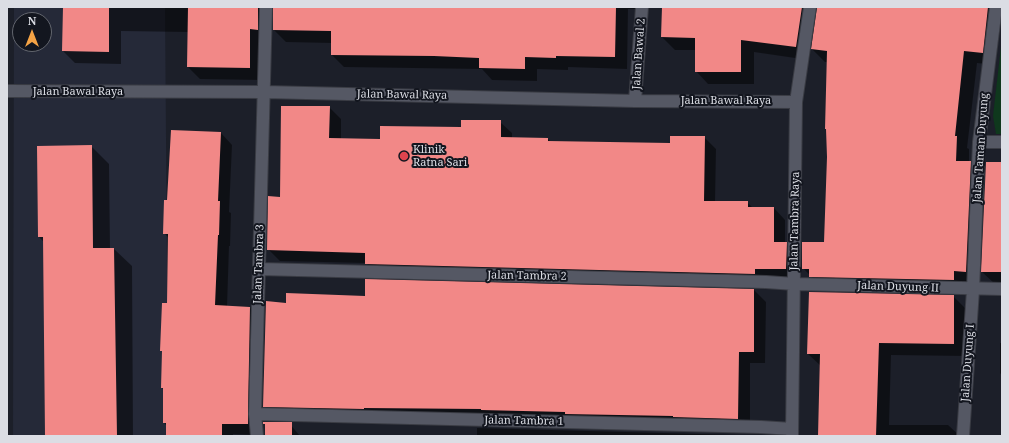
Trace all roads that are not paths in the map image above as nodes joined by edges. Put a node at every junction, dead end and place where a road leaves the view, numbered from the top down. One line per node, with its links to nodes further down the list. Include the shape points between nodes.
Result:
1 (266, 7): 6 (street, Jalan Tambra 3)
2 (642, 7): 7 (street, Jalan Bawal 2)
3 (810, 7): 8 (street, Jalan Tambra Raya)
4 (996, 7): 9 (street, Jalan Taman Duyung)
5 (7, 91): 6 (street, Jalan Bawal Raya)
6 (265, 92): 7 (street, Jalan Bawal Raya); 11 (street, Jalan Tambra 3)
7 (635, 101): 8 (street, Jalan Bawal Raya)
8 (796, 102): 12 (street, Jalan Tambra Raya)
9 (979, 142): 10 (street); 14 (street, Jalan Taman Duyung)
10 (1002, 142)
11 (259, 269): 12 (street, Jalan Tambra 2); 15 (street, Jalan Tambra 3)
12 (795, 284): 14 (street, Jalan Duyung II); 16 (street, Jalan Tambra Raya)
13 (1002, 289): 14 (street, Jalan Duyung II)
14 (973, 290): 18 (street, Jalan Duyung I)
15 (255, 414): 16 (street, Jalan Tambra 1, via 761,427); 17 (street, Jalan Tambra 3)
16 (792, 432)
17 (257, 436)
18 (962, 436)

